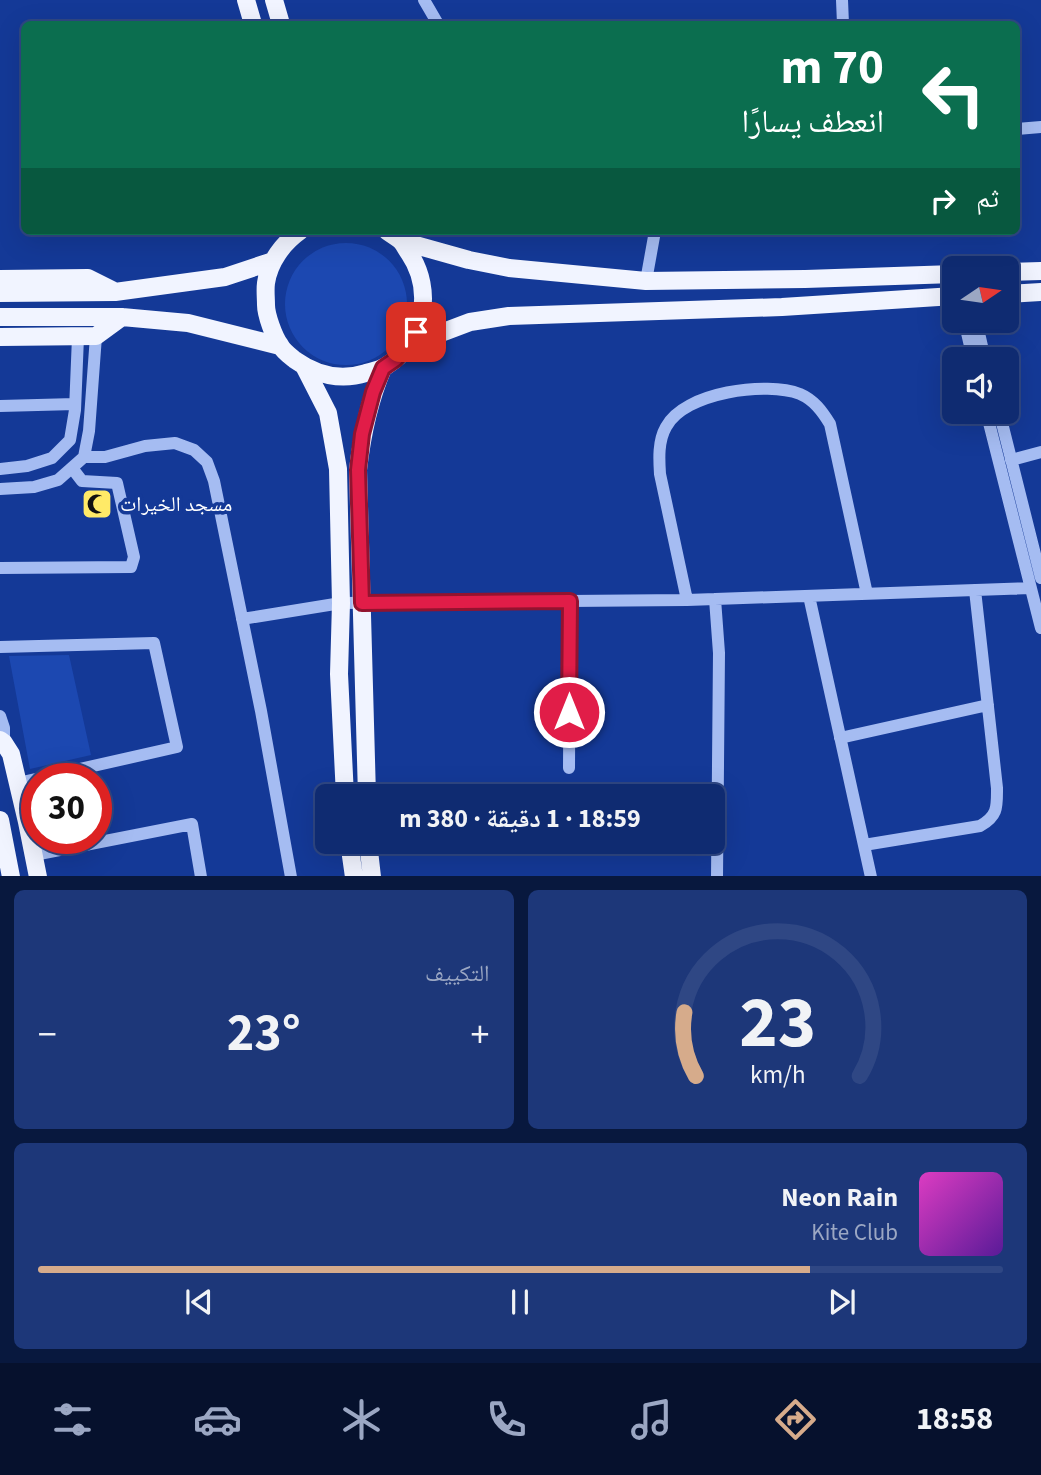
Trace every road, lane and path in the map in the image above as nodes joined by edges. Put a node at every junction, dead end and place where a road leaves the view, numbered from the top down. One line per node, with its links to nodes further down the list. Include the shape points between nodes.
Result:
1 (246, 0): 5 (main road)
2 (274, 0): 6 (main road)
3 (424, 0): 7 (street)
4 (842, 0): 8 (street)
5 (252, 21)
6 (280, 21)
7 (436, 21)
8 (843, 21)
9 (1041, 127): 10 (street)
10 (1020, 129)
11 (291, 235): 14 (main road)
12 (654, 235): 19 (street)
13 (394, 236): 19 (main road, via 509,268); 30 (main road, via 418,265 424,293 422,314)
14 (273, 261): 20 (main road, via 225,277); 31 (main road, via 266,283 266,312)
15 (1041, 271): 16 (main road)
16 (1019, 272)
17 (942, 274): 19 (main road)
18 (0, 279): 20 (main road, via 88,278)
19 (646, 281)
20 (115, 292): 22 (main road)
21 (1041, 292): 23 (main road)
22 (0, 293)
23 (1019, 293)
24 (942, 297): 30 (main road, via 509,316 470,322)
25 (0, 317): 26 (main road)
26 (122, 317): 27 (main road); 31 (main road, via 188,323)
27 (96, 336): 29 (main road); 39 (street)
28 (0, 337): 29 (main road)
29 (78, 337): 34 (street)
30 (409, 345): 33 (main road)
31 (280, 346): 32 (main road)
32 (305, 368): 33 (main road, via 353,377); 53 (main road, via 328,413 338,470)
33 (383, 368): 54 (main road, via 365,424 358,470)
34 (75, 404): 35 (street); 42 (street, via 70,440 52,458)
35 (0, 406)
36 (989, 424): 46 (street)
37 (1002, 424): 40 (street)
38 (1041, 452): 40 (street)
39 (83, 457): 41 (street); 55 (street, via 175,443 194,450 207,462)
40 (1011, 460): 45 (street)
41 (72, 468): 43 (street, via 58,480 34,487); 44 (street, via 82,481 117,483 134,557 131,567)
42 (0, 469)
43 (0, 489)
44 (0, 568)
45 (1041, 578)
46 (1031, 587): 47 (street); 56 (street)
47 (975, 590): 48 (street); 58 (street)
48 (867, 594): 49 (street); 51 (street, via 830,424 812,401 798,393 755,390 688,405 666,426 661,441 660,474)
49 (808, 596): 50 (street); 60 (street)
50 (715, 599): 51 (street); 77 (street, via 719,644)
51 (687, 600): 52 (street)
52 (570, 601): 54 (street); 62 (street)
53 (341, 603): 54 (street); 55 (street); 64 (main road)
54 (362, 603): 65 (main road)
55 (242, 619): 74 (street)
56 (1041, 628)
57 (0, 647): 63 (street, via 154,643 177,747)
58 (988, 705): 60 (street); 67 (street, via 998,788 994,815 980,826)
59 (0, 716): 61 (street)
60 (840, 738): 67 (street)
61 (2, 742): 63 (main road, via 11,754)
62 (569, 768)
63 (18, 783): 70 (main road)
64 (344, 784)
65 (367, 784)
66 (0, 820): 71 (main road)
67 (864, 845): 78 (street)
68 (351, 854): 75 (main road)
69 (369, 854): 76 (main road)
70 (34, 855): 72 (main road); 73 (street, via 192,824)
71 (11, 876)
72 (38, 876)
73 (201, 876)
74 (291, 876)
75 (354, 876)
76 (372, 876)
77 (717, 876)
78 (871, 876)

